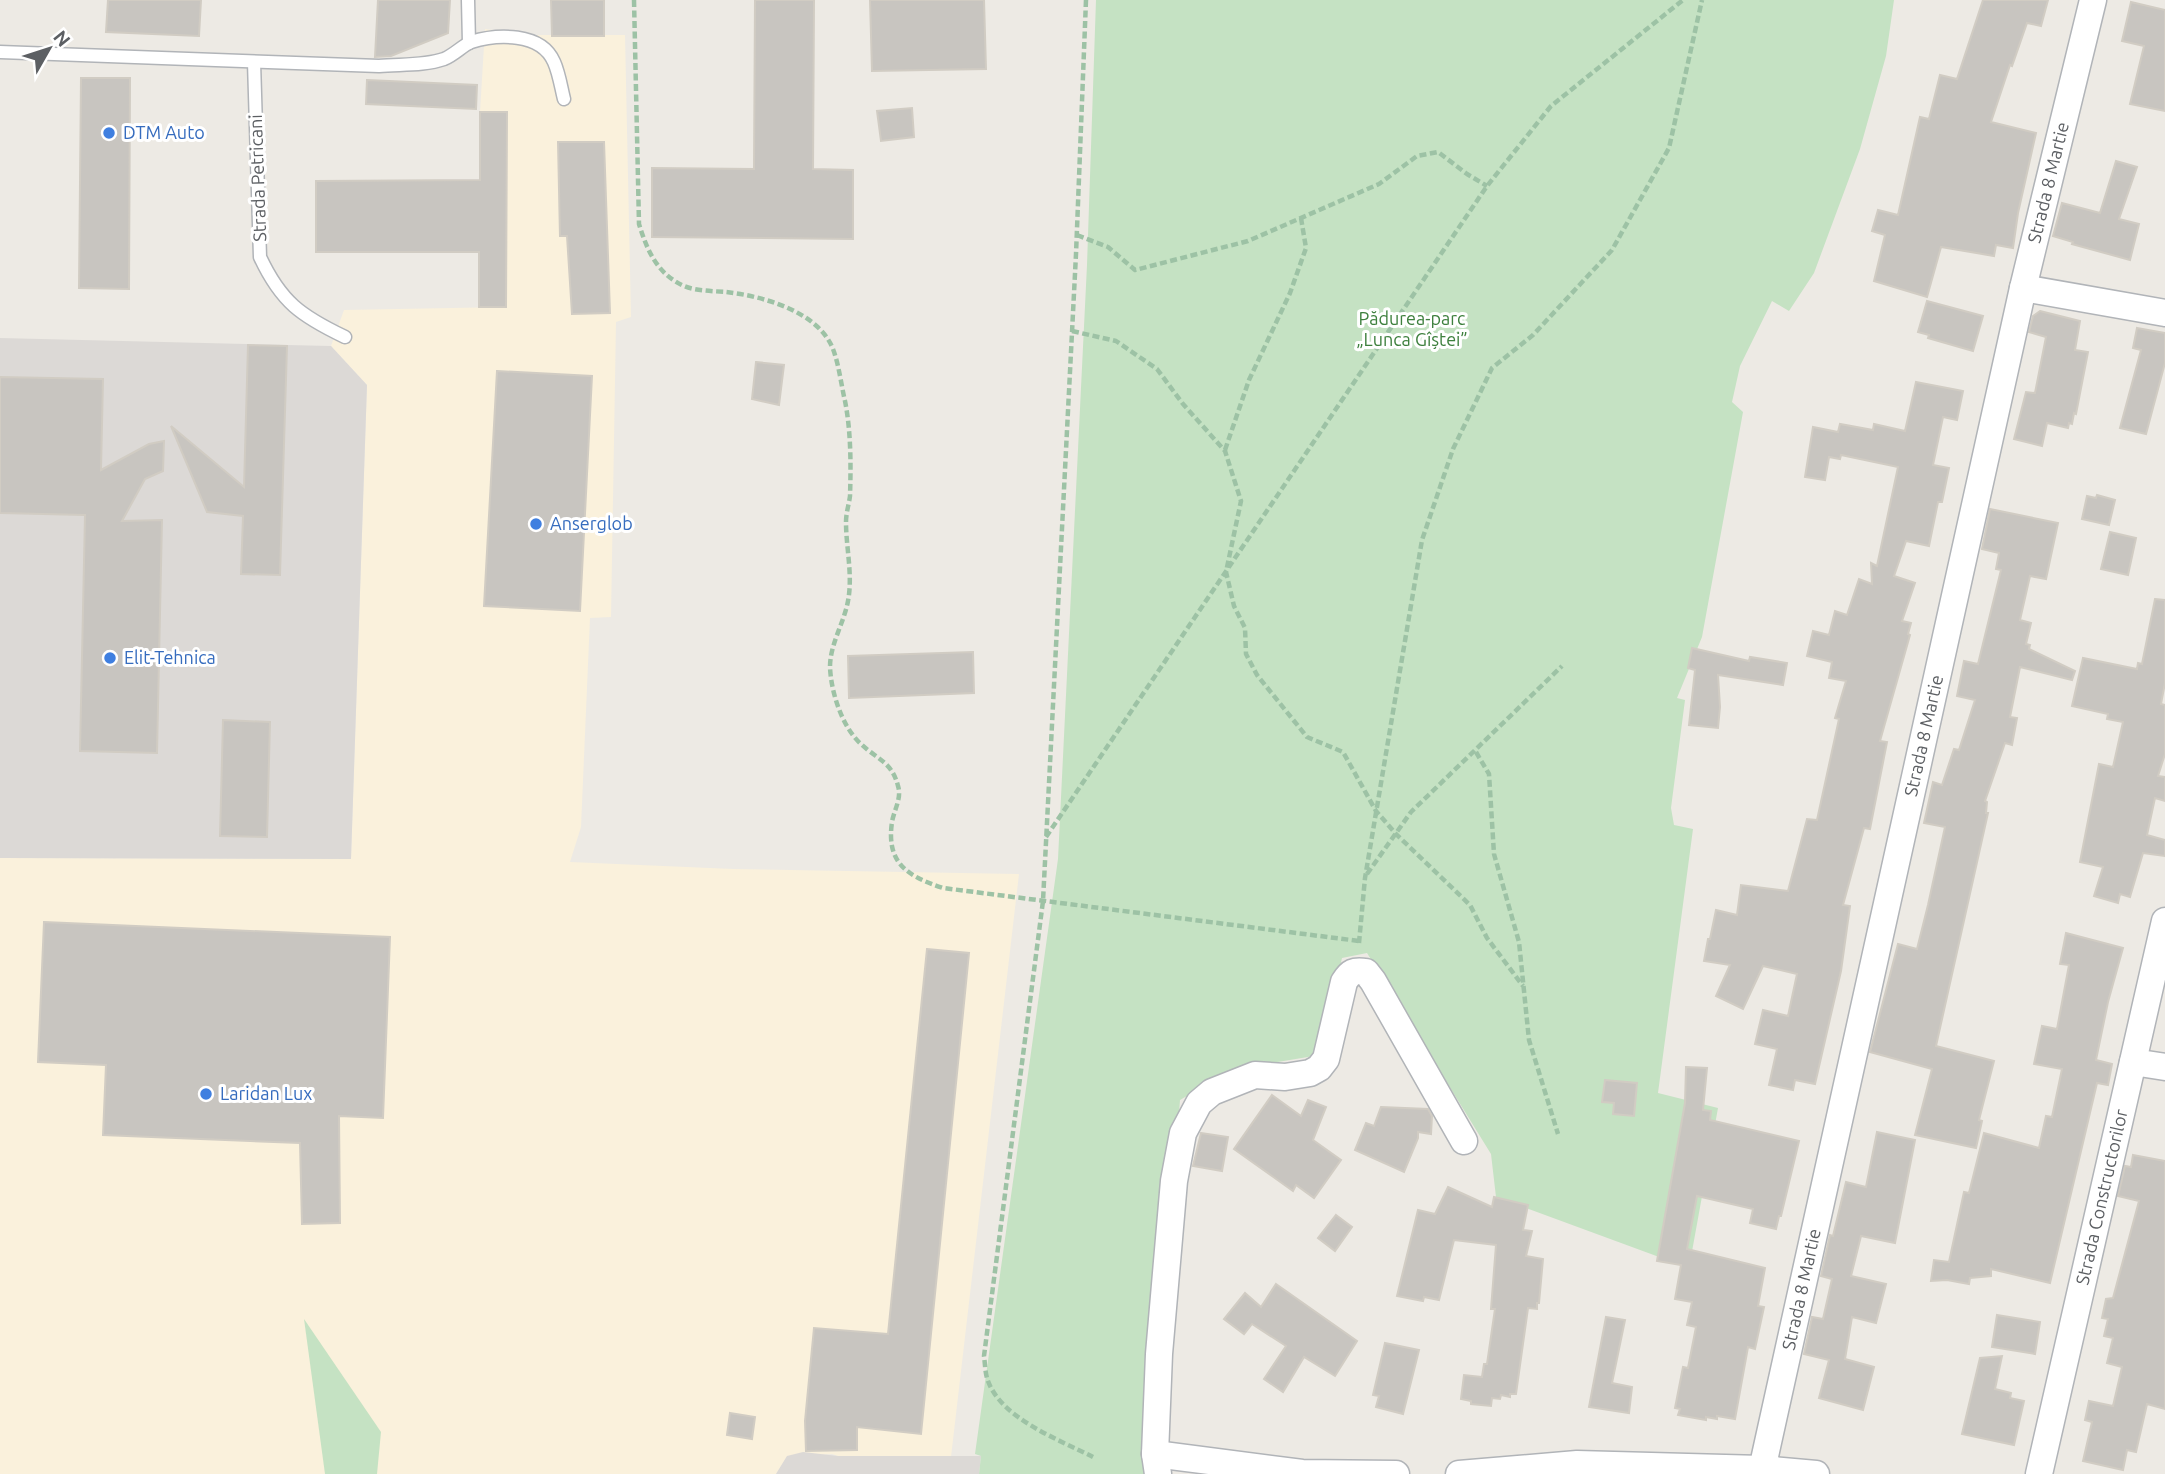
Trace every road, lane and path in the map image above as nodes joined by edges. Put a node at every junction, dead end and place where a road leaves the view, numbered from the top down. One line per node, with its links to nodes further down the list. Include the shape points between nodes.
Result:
1 (468, 0): 7 (lane)
2 (634, 0): 26 (path, via 639,224 649,253 684,286 776,303 795,311 818,328 833,348 846,415 849,571 848,601 830,666 845,721 861,744 895,773 900,793 891,849 902,867 921,881)
3 (1086, 0): 13 (path)
4 (1683, 0): 11 (path, via 1551,106)
5 (1702, 0): 22 (path, via 1669,148 1619,239 1532,335 1492,368 1452,449 1422,540)
6 (2093, 0): 14 (street, Strada 8 Martie)
7 (468, 43): 9 (lane, via 444,59 426,63); 10 (lane, via 510,36 538,44 554,60)
8 (0, 52): 9 (lane)
9 (254, 62): 17 (lane, Strada Petricani, via 260,257 272,283 295,308)
10 (564, 99)
11 (1487, 186): 12 (path, via 1438,152 1417,156 1380,184); 19 (path)
12 (1301, 218): 13 (path, via 1248,241 1135,270 1108,247); 18 (path, via 1306,248 1249,380)
13 (1077, 235): 16 (path)
14 (2022, 288): 15 (street); 37 (street, Strada 8 Martie)
15 (2165, 313)
16 (1072, 331): 18 (path, via 1116,341 1157,369); 24 (path)
17 (345, 337)
18 (1225, 451): 19 (path, via 1241,501)
19 (1226, 572): 22 (path, via 1245,628 1247,654 1257,675 1307,737 1343,752); 24 (path)
20 (1562, 666): 21 (path)
21 (1476, 752): 23 (path, via 1411,812); 30 (path, via 1489,774 1494,854 1519,942)
22 (1376, 811): 23 (path); 25 (path)
23 (1396, 834): 25 (path); 30 (path, via 1470,905)
24 (1045, 838): 26 (path)
25 (1365, 878): 28 (path)
26 (1042, 901): 28 (path); 35 (path, via 984,1356 987,1379 1004,1407)
27 (2165, 921): 31 (street, Strada Constructorilor)
28 (1359, 942): 29 (path)
29 (1357, 970): 34 (street, via 1373,981); 36 (street, via 1344,982 1326,1059 1319,1068 1300,1075 1255,1075 1230,1083 1199,1103 1183,1133 1172,1195 1159,1354)
30 (1523, 986): 33 (path, via 1529,1040)
31 (2133, 1062): 32 (street); 42 (street, Strada Constructorilor)
32 (2165, 1067)
33 (1558, 1134)
34 (1464, 1141)
35 (1093, 1457)
36 (1157, 1464): 38 (street)
37 (1762, 1471): 40 (street, via 1577,1464); 41 (street)
38 (1301, 1474): 39 (street)
39 (1396, 1474)
40 (1459, 1474)
41 (1816, 1474)
42 (2039, 1474)

